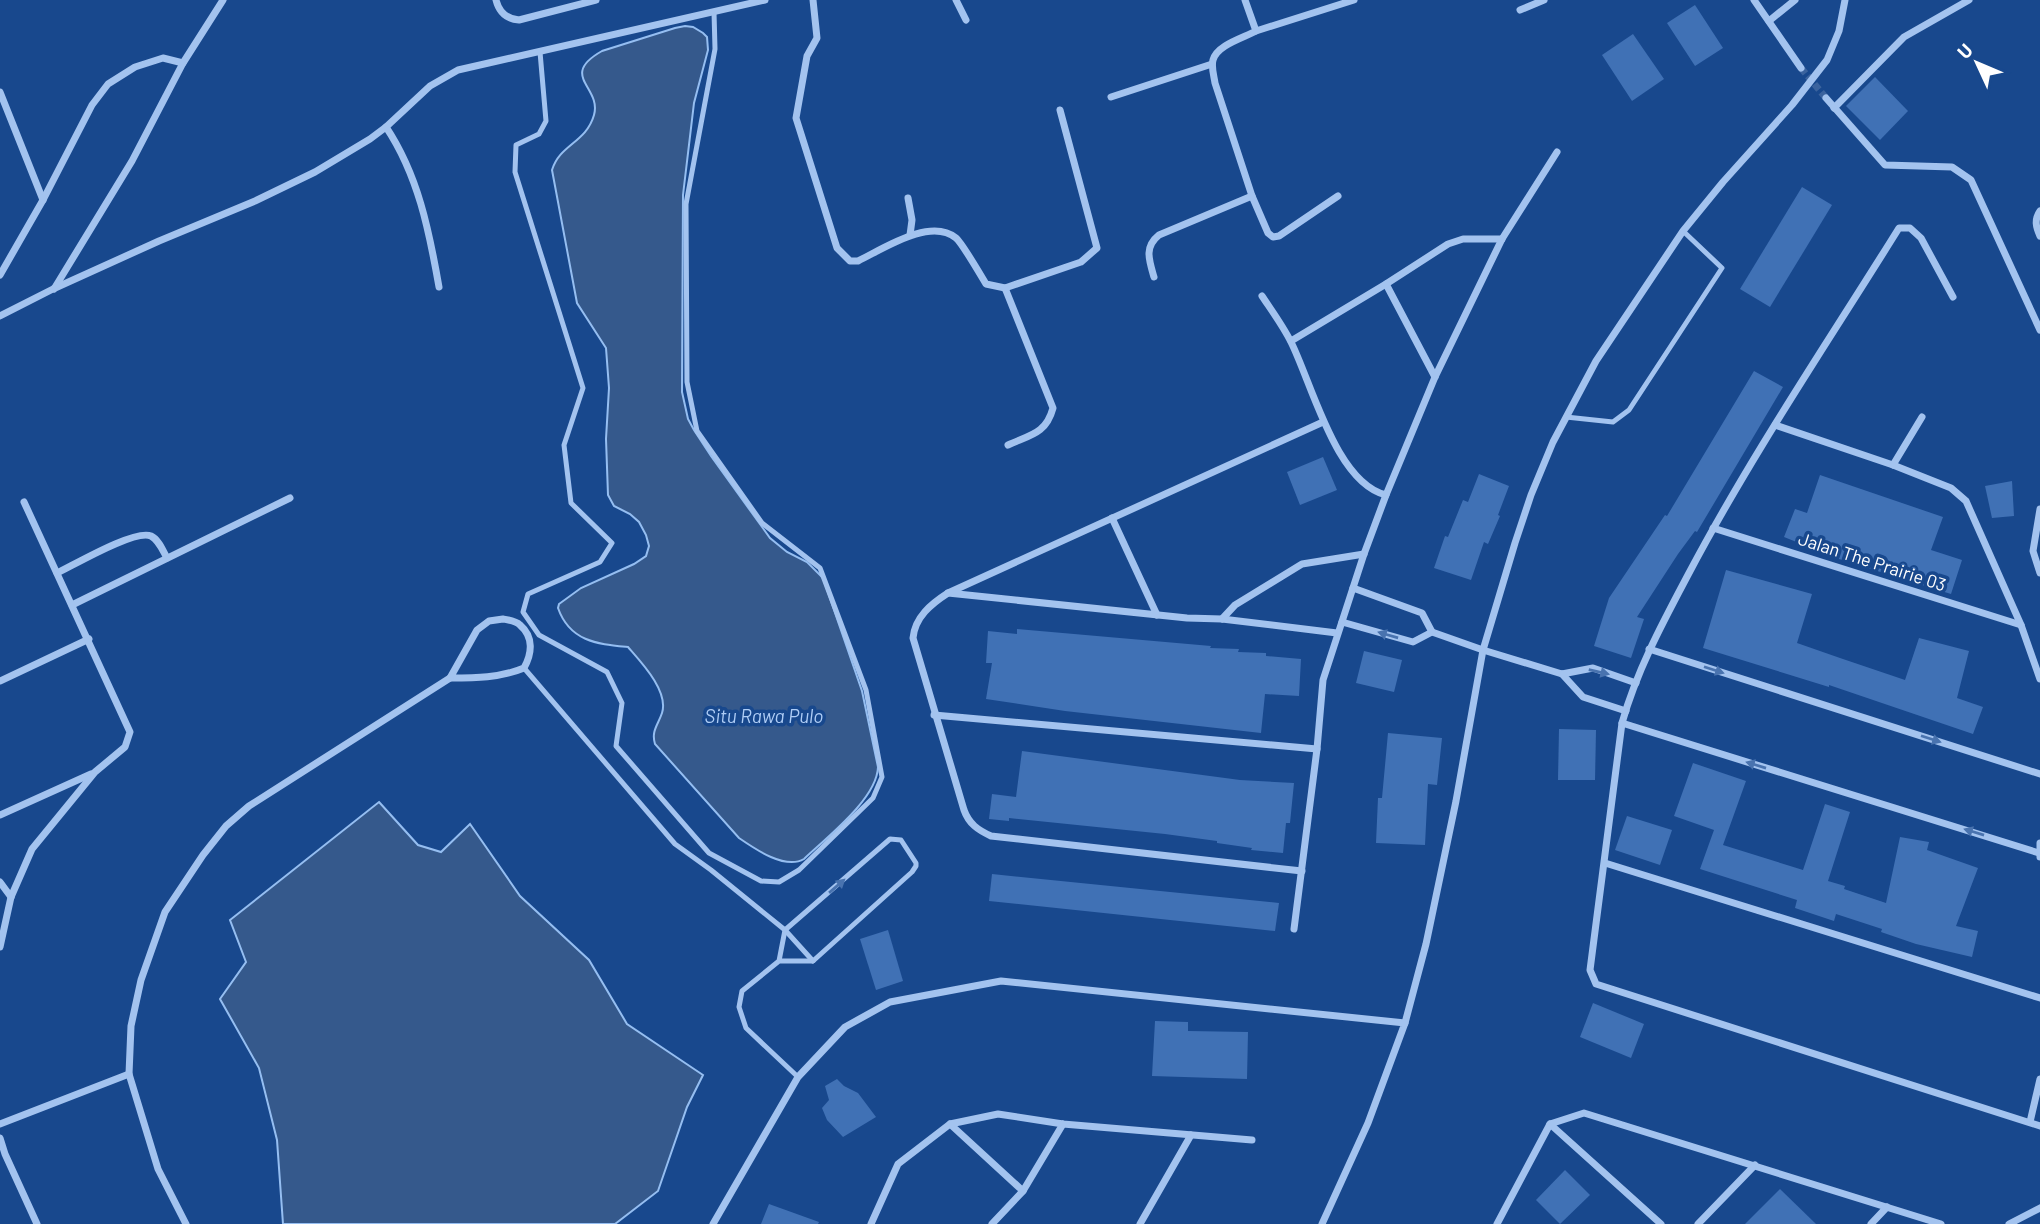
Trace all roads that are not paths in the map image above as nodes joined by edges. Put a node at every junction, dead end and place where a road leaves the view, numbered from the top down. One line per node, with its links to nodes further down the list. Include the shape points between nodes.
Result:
1 (223, 0): 20 (street)
2 (496, 0): 3 (street, via 505,16 519,20)
3 (596, 0)
4 (765, 0): 15 (street)
5 (813, 0): 36 (street, via 817,38 807,56 796,118 837,248 849,261 858,261)
6 (956, 0): 16 (street)
7 (1245, 0): 18 (street)
8 (1354, 0): 18 (street)
9 (1544, 0): 14 (street)
10 (1754, 0): 17 (street)
11 (1796, 0): 17 (street)
12 (1845, 0): 35 (street, via 1827,60)
13 (1969, 0): 26 (street, via 1904,37)
14 (1520, 10)
15 (714, 12): 19 (street); 19 (lane, via 715,49 686,204 687,382 693,416 697,431 762,523 820,568 866,690 883,777 873,798 799,870 779,882 761,881 709,853 616,746 622,703 607,671 539,635 523,612 528,594 600,562 611,543 571,503 564,445 583,388 515,172 516,145 539,134 546,121)
16 (966, 20)
17 (1769, 21): 22 (street)
18 (1256, 32): 21 (street, via 1220,49)
19 (540, 52): 28 (street, via 458,70 430,86)
20 (183, 63): 33 (street, via 163,58 135,67 108,84 92,105); 44 (street, via 132,161)
21 (1212, 65): 24 (street); 30 (street)
22 (1801, 68)
23 (0, 92): 33 (street)
24 (1111, 97)
25 (1826, 98): 26 (street)
26 (1834, 108): 48 (street, via 1885,165 1952,167 1971,180)
27 (1060, 110): 43 (street, via 1097,248 1081,262)
28 (386, 127): 42 (street, via 416,185); 44 (street, via 293,183)
29 (1558, 152): 38 (street)
30 (1252, 196): 31 (street, via 1273,237); 40 (street, via 1159,234 1148,254)
31 (1338, 196)
32 (908, 198): 36 (street)
33 (43, 200): 39 (street)
34 (2040, 211): 37 (street, via 2036,227)
35 (1683, 231): 51 (street, via 1596,361); 51 (lane, via 1722,268 1629,410 1613,422)
36 (911, 235): 43 (street, via 936,230 956,238 986,284)
37 (2040, 236)
38 (1502, 239): 41 (street, via 1456,240); 50 (street)
39 (0, 275)
40 (1154, 277)
41 (1386, 284): 49 (street); 50 (street)
42 (439, 286)
43 (1005, 288): 55 (street, via 1053,408 1044,428)
44 (53, 289): 47 (street)
45 (1262, 296): 49 (street)
46 (1953, 297): 54 (street, via 1922,238 1910,228 1899,228)
47 (0, 316)
48 (2040, 330)
49 (1291, 341): 53 (street)
50 (1436, 377): 57 (street)
51 (1566, 417): 78 (street, via 1531,495)
52 (1922, 417): 56 (street)
53 (1323, 422): 57 (street, via 1355,476); 61 (street)
54 (1775, 425): 56 (street); 62 (street)
55 (1008, 445)
56 (1893, 465): 73 (street, via 1951,488 1966,501)
57 (1386, 495): 63 (street)
58 (289, 499): 64 (street)
59 (24, 502): 65 (street)
60 (2040, 509): 66 (street, via 2033,551)
61 (1112, 518): 68 (street); 70 (street)
62 (1713, 528): 73 (street, Jalan The Prairie 03); 77 (street)
63 (1364, 554): 67 (street); 71 (street, via 1302,564 1234,606)
64 (167, 558): 65 (street, via 154,538 140,535); 69 (street)
65 (57, 573): 69 (street)
66 (2040, 573)
67 (1353, 588): 72 (street); 74 (street, via 1422,613)
68 (948, 593): 70 (street); 86 (street, via 933,602 914,630)
69 (72, 605): 76 (street)
70 (1157, 615): 71 (street)
71 (1222, 619): 75 (street)
72 (1342, 622): 74 (street, one-way to 72, via 1413,642); 75 (street)
73 (2021, 625): 82 (street)
74 (1432, 632): 78 (street)
75 (1338, 633): 88 (street, via 1323,680)
76 (89, 639): 83 (street); 89 (street, via 130,732 125,747)
77 (1649, 649): 84 (street); 90 (street, one-way to 90)
78 (1483, 650): 80 (street); 104 (street, via 1429,931)
79 (524, 668): 81 (street, via 509,674); 81 (street, via 531,652 528,636 519,623 503,619 489,621 477,630); 99 (lane, via 675,844)
80 (1562, 674): 84 (street, one-way to 84, via 1593,668); 85 (street, via 1583,697)
81 (450, 678): 105 (street, via 249,806 202,855 165,912 141,979 131,1026)
82 (2040, 679)
83 (0, 681)
84 (1636, 683): 85 (street)
85 (1626, 711): 87 (street)
86 (934, 715): 88 (street); 95 (street, via 966,816 974,827 991,836)
87 (1622, 723): 93 (street, one-way to 87); 94 (street)
88 (1317, 750): 95 (street)
89 (95, 772): 91 (street); 97 (street, via 32,849)
90 (2040, 774)
91 (0, 815)
92 (2040, 843): 93 (street)
93 (2039, 855)
94 (1605, 863): 103 (street); 108 (street, via 1590,970 1596,984)
95 (1302, 871): 98 (street)
96 (0, 882): 97 (street)
97 (11, 898): 100 (street)
98 (1294, 929)
99 (785, 930): 101 (lane); 102 (lane); 102 (lane, one-way to 102, via 890,839 901,840 916,866)
100 (0, 947)
101 (779, 961): 102 (lane); 106 (lane, via 742,991 739,1007 746,1028)
102 (813, 961)
103 (2040, 998)
104 (1405, 1023): 106 (street, via 1001,981 890,1002 845,1027); 128 (street, via 1368,1124)
105 (129, 1074): 109 (street); 124 (street, via 159,1169)
106 (798, 1077): 125 (street)
107 (2040, 1079): 108 (street)
108 (2030, 1122): 113 (street)
109 (0, 1124)
110 (950, 1124): 111 (street, via 998,1114); 119 (street); 122 (street, via 898,1164)
111 (1063, 1124): 114 (street); 119 (street)
112 (1550, 1124): 118 (street, via 1584,1113); 129 (street); 130 (street)
113 (2040, 1126)
114 (1191, 1135): 116 (street); 127 (street)
115 (0, 1138): 117 (street)
116 (1252, 1140)
117 (2, 1155): 123 (street)
118 (1755, 1166): 120 (street); 131 (street)
119 (1023, 1191): 126 (street)
120 (1887, 1208): 132 (street); 133 (street)
121 (2040, 1208): 134 (street)
122 (872, 1223)
123 (37, 1224)
124 (186, 1224)
125 (713, 1224)
126 (992, 1224)
127 (1140, 1224)
128 (1322, 1224)
129 (1497, 1224)
130 (1661, 1224)
131 (1698, 1224)
132 (1871, 1224)
133 (1941, 1224)
134 (2009, 1224)

